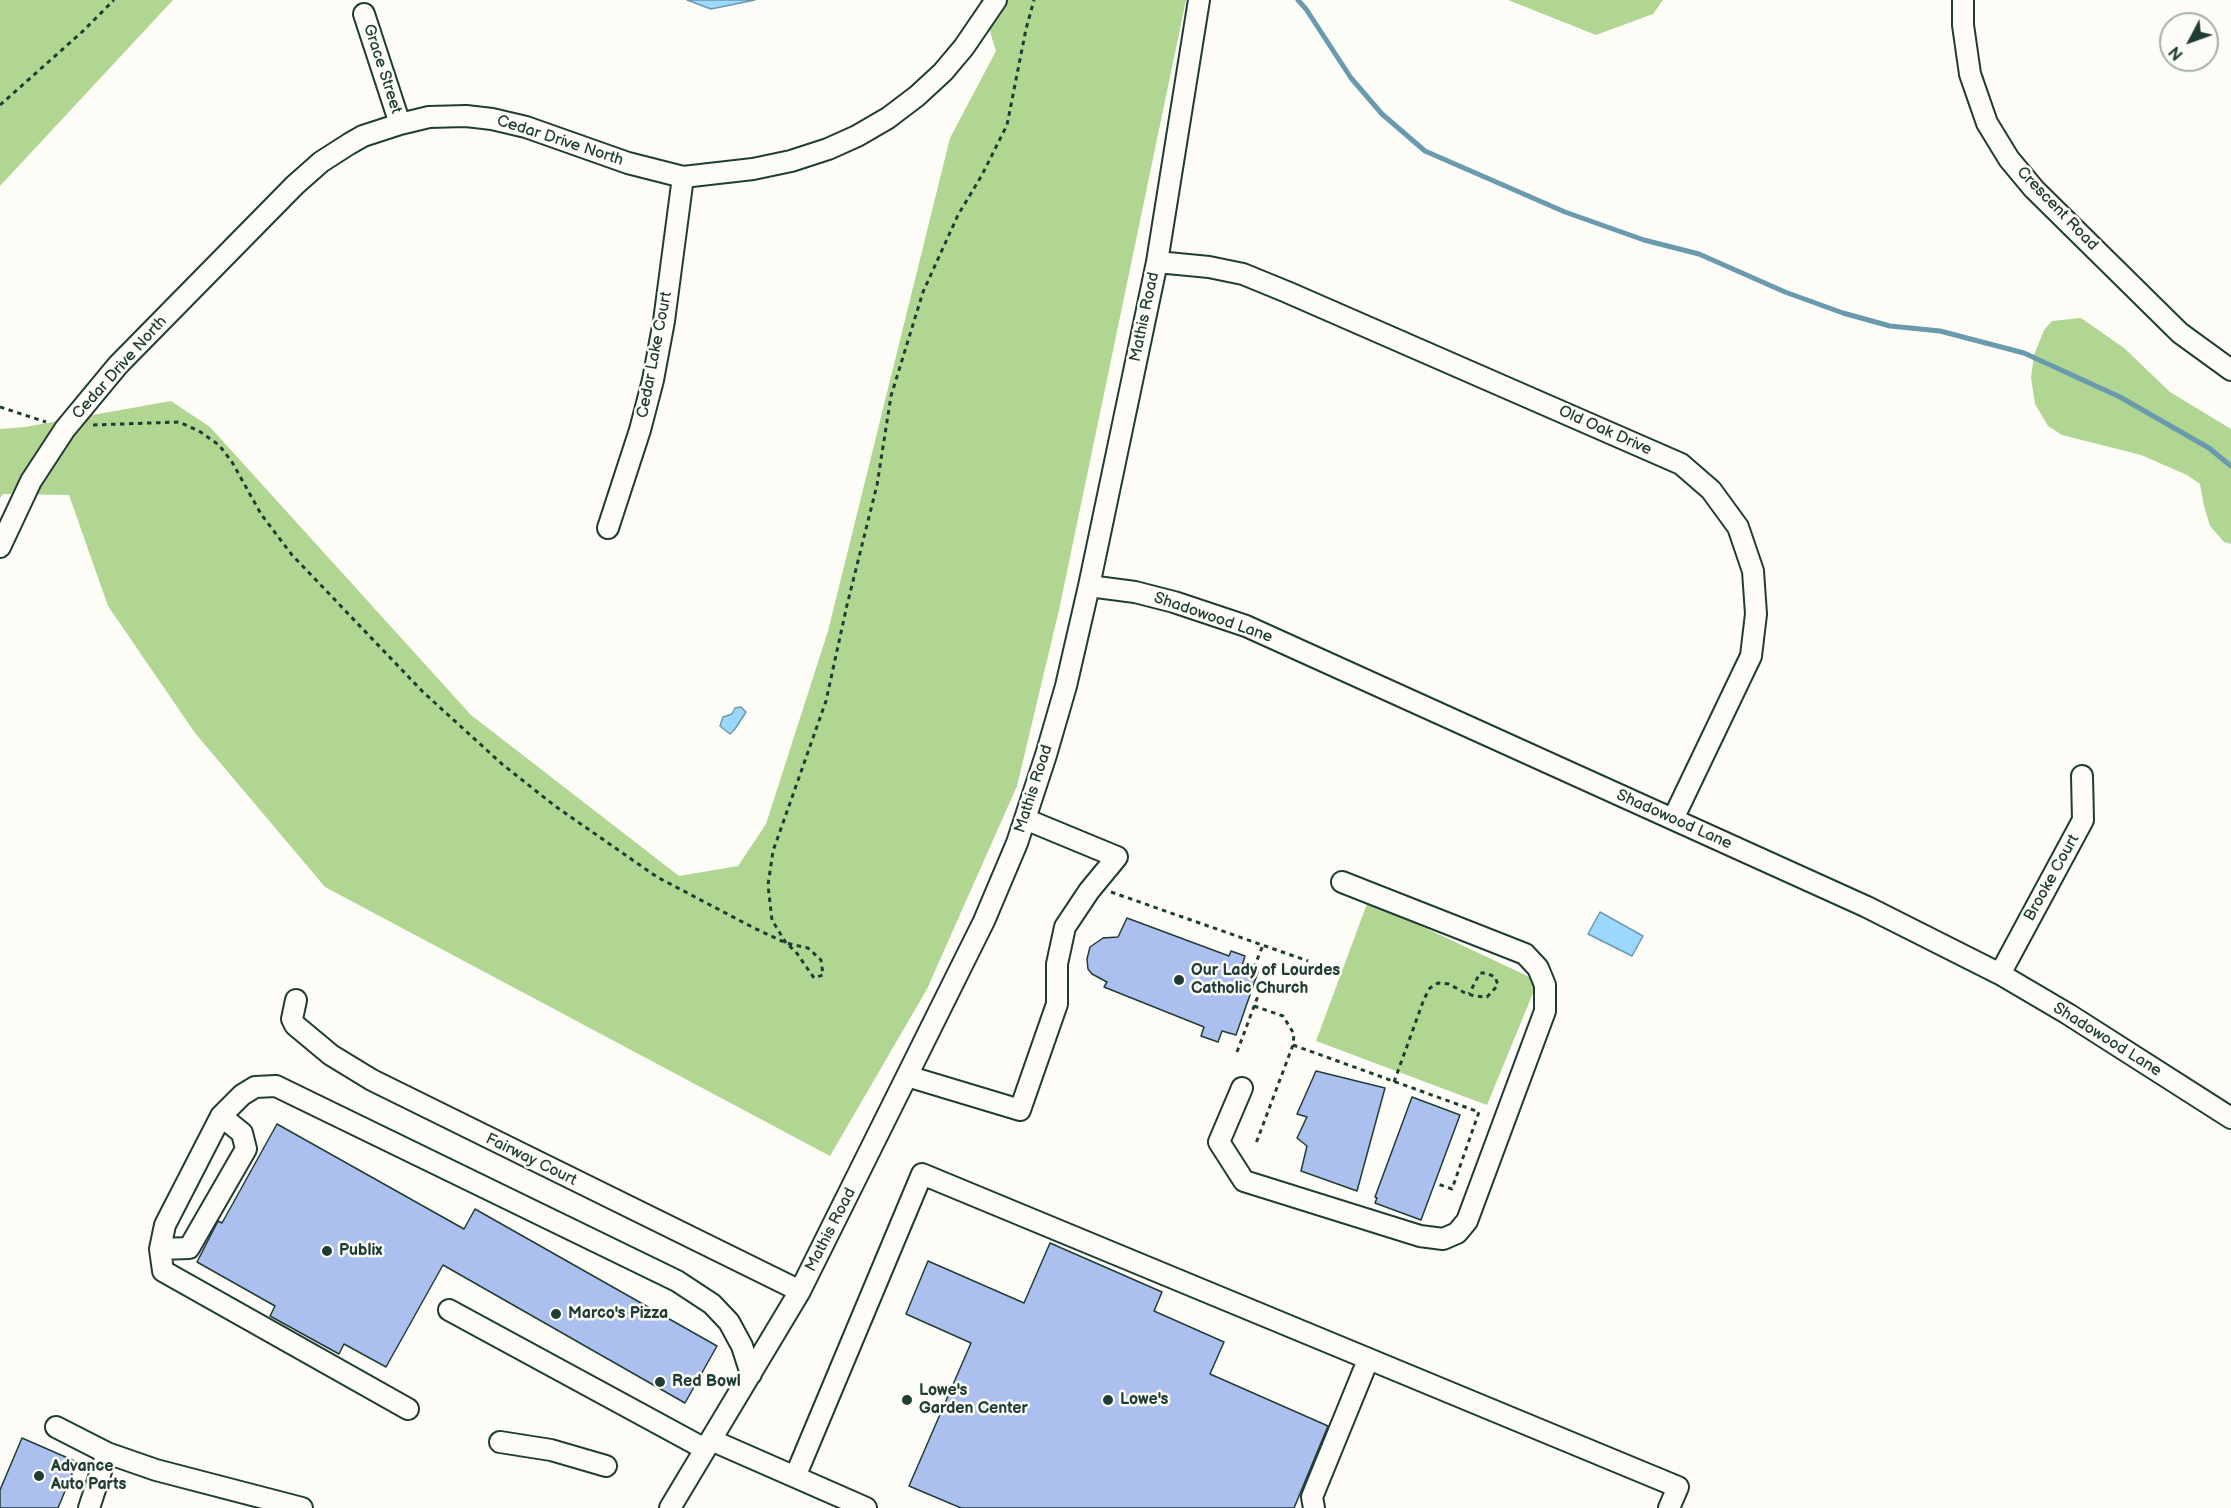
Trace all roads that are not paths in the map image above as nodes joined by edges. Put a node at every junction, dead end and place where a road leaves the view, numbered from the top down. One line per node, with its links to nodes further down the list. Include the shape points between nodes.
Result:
1 (996, 0): 6 (street, Cedar Drive North, via 943,72 888,118 857,136 791,161)
2 (1199, 0): 7 (street, Mathis Road)
3 (1963, 0): 8 (street, Crescent Road, via 1963,33 1970,74 1988,123 2009,159 2034,189 2180,333)
4 (364, 14): 5 (street, Grace Street)
5 (400, 124): 6 (street, Cedar Drive North, via 429,117 492,119 526,127 628,164); 10 (street, Cedar Drive North, via 363,136 321,162 118,365 65,429 31,482)
6 (683, 177): 9 (street, Cedar Lake Court, via 653,380)
7 (1157, 262): 11 (street, Mathis Road); 14 (street, Old Oak Drive, via 1243,274 1287,292 1681,464 1711,490 1738,527 1753,572 1756,614 1751,656)
8 (2231, 370)
9 (608, 528)
10 (0, 547)
11 (1089, 586): 13 (street, Mathis Road, via 1063,698); 14 (street, Shadowood Lane, via 1135,592 1246,626)
12 (2082, 776): 16 (street, Brooke Court, via 2084,820)
13 (1025, 819): 18 (street, Mathis Road, via 984,921); 18 (street, via 1117,857 1065,927 1057,964 1057,1004 1020,1110)
14 (1673, 819): 16 (street, Shadowood Lane, via 1867,907)
15 (1342, 882): 19 (street, via 1525,954 1538,969 1545,986 1545,1011 1467,1221 1457,1233 1443,1239 1420,1236 1244,1181 1219,1142)
16 (2000, 974): 21 (street, Shadowood Lane)
17 (296, 1000): 23 (street, Fairway Court, via 292,1019 304,1035 372,1080)
18 (907, 1076): 23 (street, Mathis Road)
19 (1242, 1088)
20 (221, 1116): 22 (street, via 165,1225); 22 (street, via 242,1133 246,1149 189,1248); 26 (street, via 255,1087 276,1086 677,1281 712,1304 729,1322)
21 (2231, 1118)
22 (160, 1249): 27 (street, via 163,1270)
23 (800, 1291): 26 (street, Mathis Road)
24 (449, 1310): 30 (street)
25 (1368, 1360): 33 (street, via 922,1174); 38 (street, via 1312,1497); 39 (street, via 1678,1486)
26 (751, 1374): 30 (street, Mathis Road)
27 (408, 1409)
28 (56, 1427): 31 (street)
29 (500, 1442): 32 (street, via 551,1450)
30 (708, 1445): 33 (street); 36 (street, Mathis Road)
31 (108, 1453): 34 (street); 35 (street, via 156,1470)
32 (606, 1466)
33 (795, 1477): 37 (street)
34 (89, 1508)
35 (302, 1508)
36 (670, 1508)
37 (866, 1508)
38 (1314, 1508)
39 (1669, 1508)

